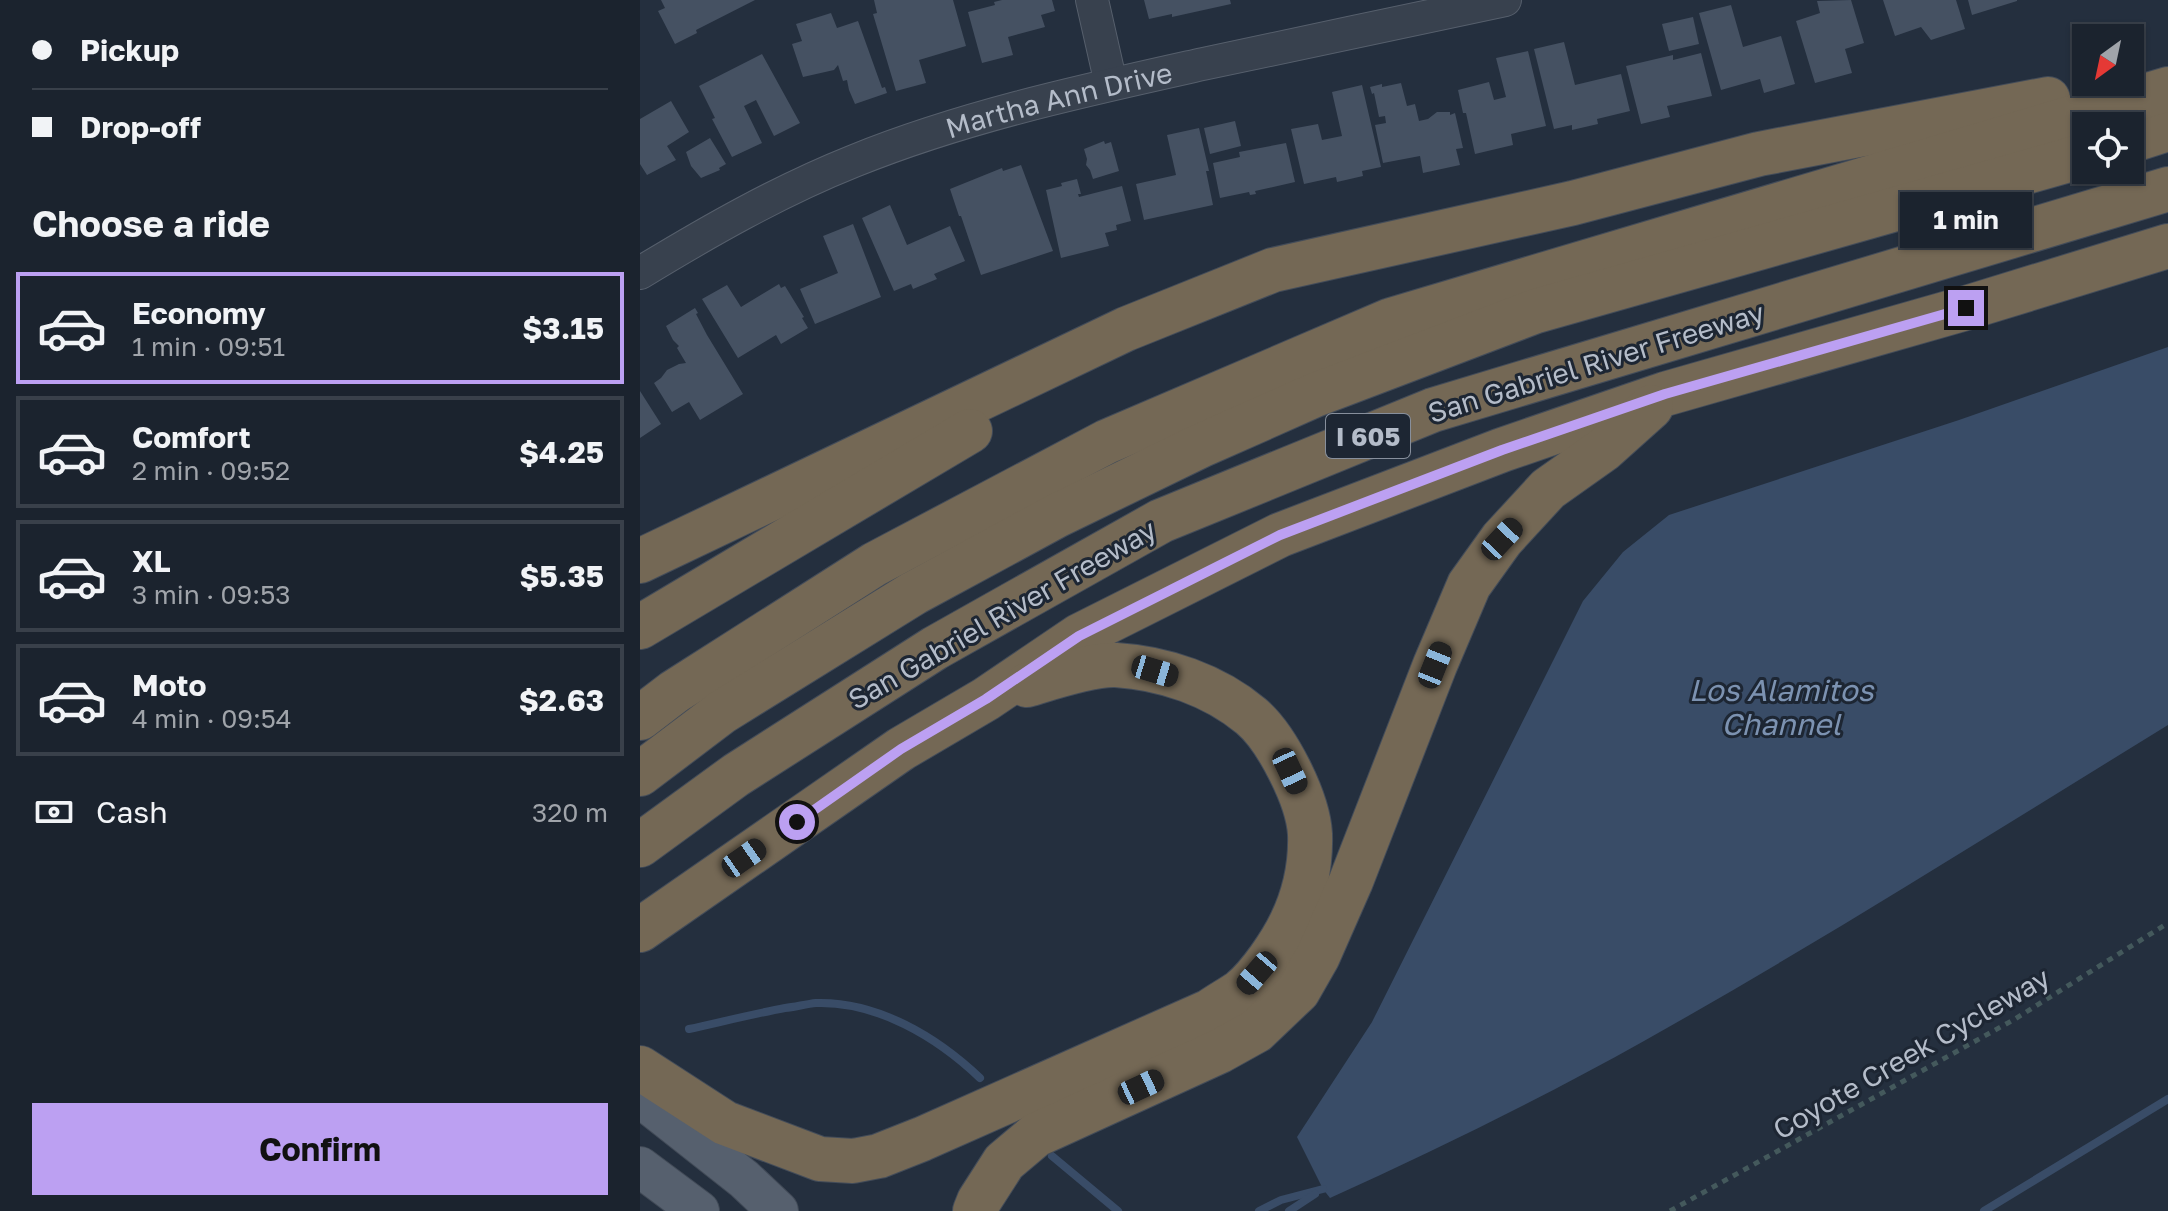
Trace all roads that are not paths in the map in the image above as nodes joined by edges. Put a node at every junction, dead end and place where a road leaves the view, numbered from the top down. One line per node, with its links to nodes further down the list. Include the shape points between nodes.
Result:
1 (1092, 0): 4 (street)
2 (1505, 0): 4 (street, Martha Ann Drive)
3 (2168, 75): 12 (highway, via 1759,154 1573,203 1273,270)
4 (1111, 84): 11 (street, Martha Ann Drive, via 959,124 854,161 747,210)
5 (2168, 89): 17 (highway, via 1391,320 1106,442 875,564)
6 (2168, 129): 7 (highway)
7 (2144, 137)
8 (2072, 159): 18 (highway, I 605, via 1536,311 1315,395 1058,515 914,593 722,712)
9 (2168, 189): 19 (highway, San Gabriel River Freeway / I 605, via 1433,410 1161,521 935,648 736,775)
10 (2168, 246): 13 (highway)
11 (640, 273)
12 (1126, 329): 14 (highway); 15 (highway, via 1000,413)
13 (1665, 394): 16 (highway, via 1280,535 1079,636); 26 (highway, via 1603,450 1548,489 1469,585 1351,881 1298,991 1256,1031 1220,1051 1036,1135 1004,1162)
14 (640, 561)
15 (640, 627)
16 (986, 699): 20 (highway, via 901,749); 21 (highway, via 1058,675 1113,665 1155,671 1212,689 1253,717 1282,754 1310,832 1299,907 1282,941 1242,990 1210,1011 922,1139 853,1161 820,1159 725,1123)
17 (640, 718)
18 (640, 774)
19 (640, 845)
20 (640, 930)
21 (640, 1068)
22 (640, 1097): 25 (main road)
23 (640, 1167): 24 (main road)
24 (699, 1211)
25 (778, 1211)
26 (975, 1211)

